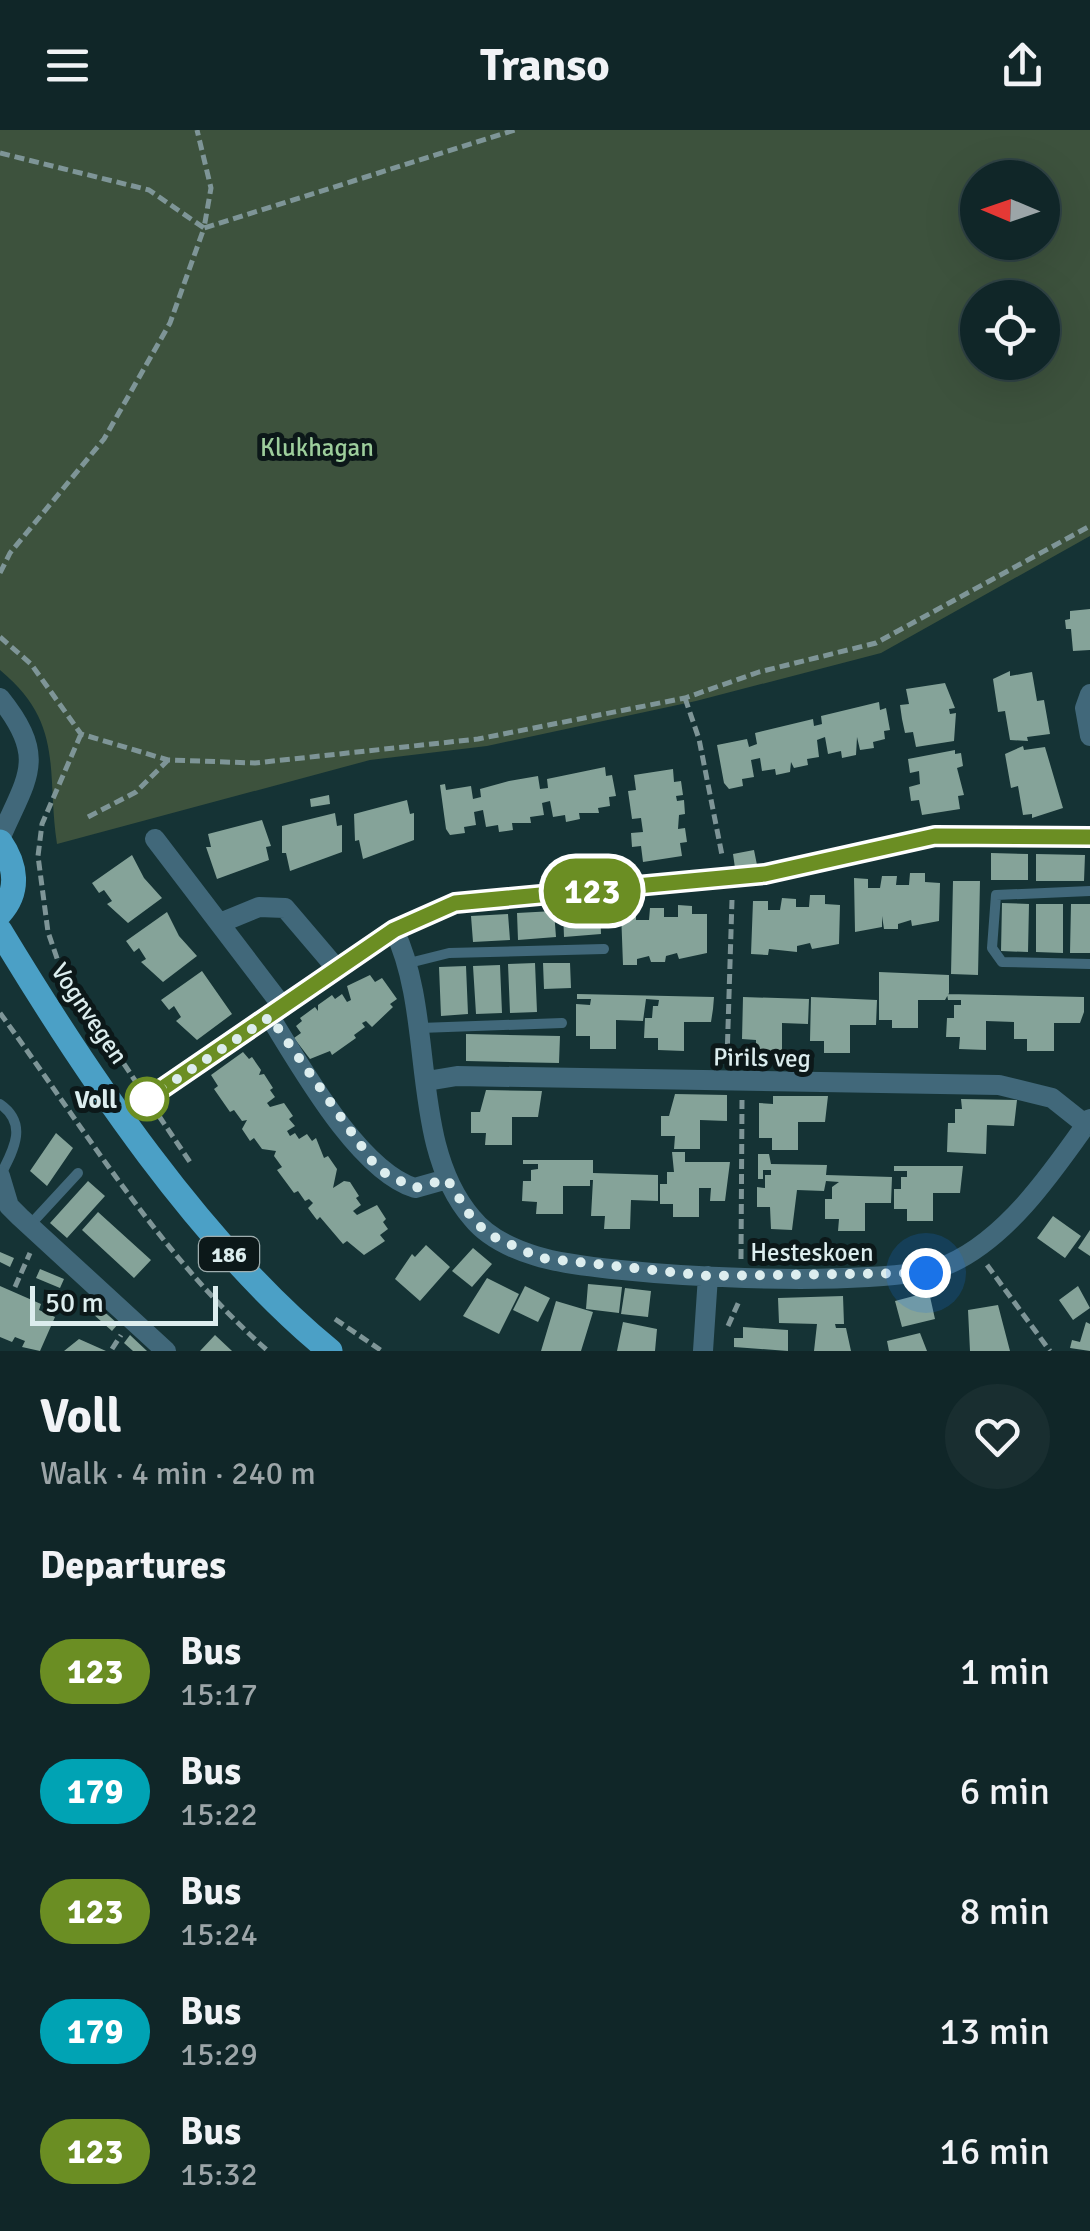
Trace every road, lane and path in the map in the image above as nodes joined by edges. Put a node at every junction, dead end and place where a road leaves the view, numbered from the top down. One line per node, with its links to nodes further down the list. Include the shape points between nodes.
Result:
1 (197, 130): 4 (path, via 211,188)
2 (514, 130): 4 (path)
3 (2, 152): 4 (path, via 149,190)
4 (204, 228): 6 (path, via 170,322 104,438)
5 (1090, 526): 10 (path, via 876,643)
6 (0, 573)
7 (0, 636): 11 (path, via 31,664)
8 (1090, 694): 12 (street)
9 (0, 698): 17 (street, via 28,746 31,773)
10 (685, 698): 13 (path, via 478,739 255,763); 18 (path)
11 (81, 734): 13 (path); 34 (path, via 42,824 38,856 48,932 60,968)
12 (1090, 736)
13 (168, 760): 14 (path, via 136,792)
14 (88, 818)
15 (1090, 837): 18 (street, via 935,836)
16 (155, 839): 21 (street)
17 (0, 841): 20 (main road, via 14,873 13,891)
18 (729, 879): 22 (street, via 455,903); 33 (path, via 727,1069)
19 (1090, 891): 26 (lane, via 996,894 992,948 1002,962)
20 (0, 913)
21 (220, 923): 27 (street, via 258,907 284,908); 29 (street)
22 (394, 930): 25 (street, Hesteskoen); 27 (street)
23 (0, 931): 50 (main road, Vognvegen / 186, via 214,1240)
24 (604, 949): 25 (lane, via 449,953)
25 (409, 964): 31 (street, Hesteskoen)
26 (1090, 964)
27 (337, 969): 29 (street)
28 (0, 1012): 49 (path, via 178,1258 224,1313)
29 (276, 1012): 34 (street); 40 (street, via 338,1116 386,1174 415,1188)
30 (562, 1024): 31 (lane)
31 (420, 1028): 32 (street, Hesteskoen)
32 (426, 1081): 33 (street, Pirils veg); 40 (street, Hesteskoen)
33 (734, 1081): 36 (street, Pirils veg, via 1021,1087); 44 (path, via 742,1092)
34 (147, 1099): 38 (path)
35 (0, 1104): 39 (lane, via 16,1121 18,1136)
36 (1088, 1122): 42 (street, Hesteskoen, via 1055,1168)
37 (78, 1172): 41 (lane)
38 (199, 1175)
39 (0, 1176): 41 (street, via 9,1206)
40 (447, 1179): 43 (street, Hesteskoen, via 473,1220 527,1253)
41 (35, 1231): 45 (path); 48 (street)
42 (975, 1249): 44 (street, Hesteskoen, via 926,1273); 53 (path)
43 (708, 1276): 44 (street, Hesteskoen); 52 (street)
44 (741, 1277): 47 (path)
45 (15, 1287)
46 (332, 1317): 51 (path)
47 (727, 1339)
48 (166, 1351)
49 (268, 1351)
50 (330, 1351)
51 (382, 1351)
52 (703, 1351)
53 (1050, 1351)

